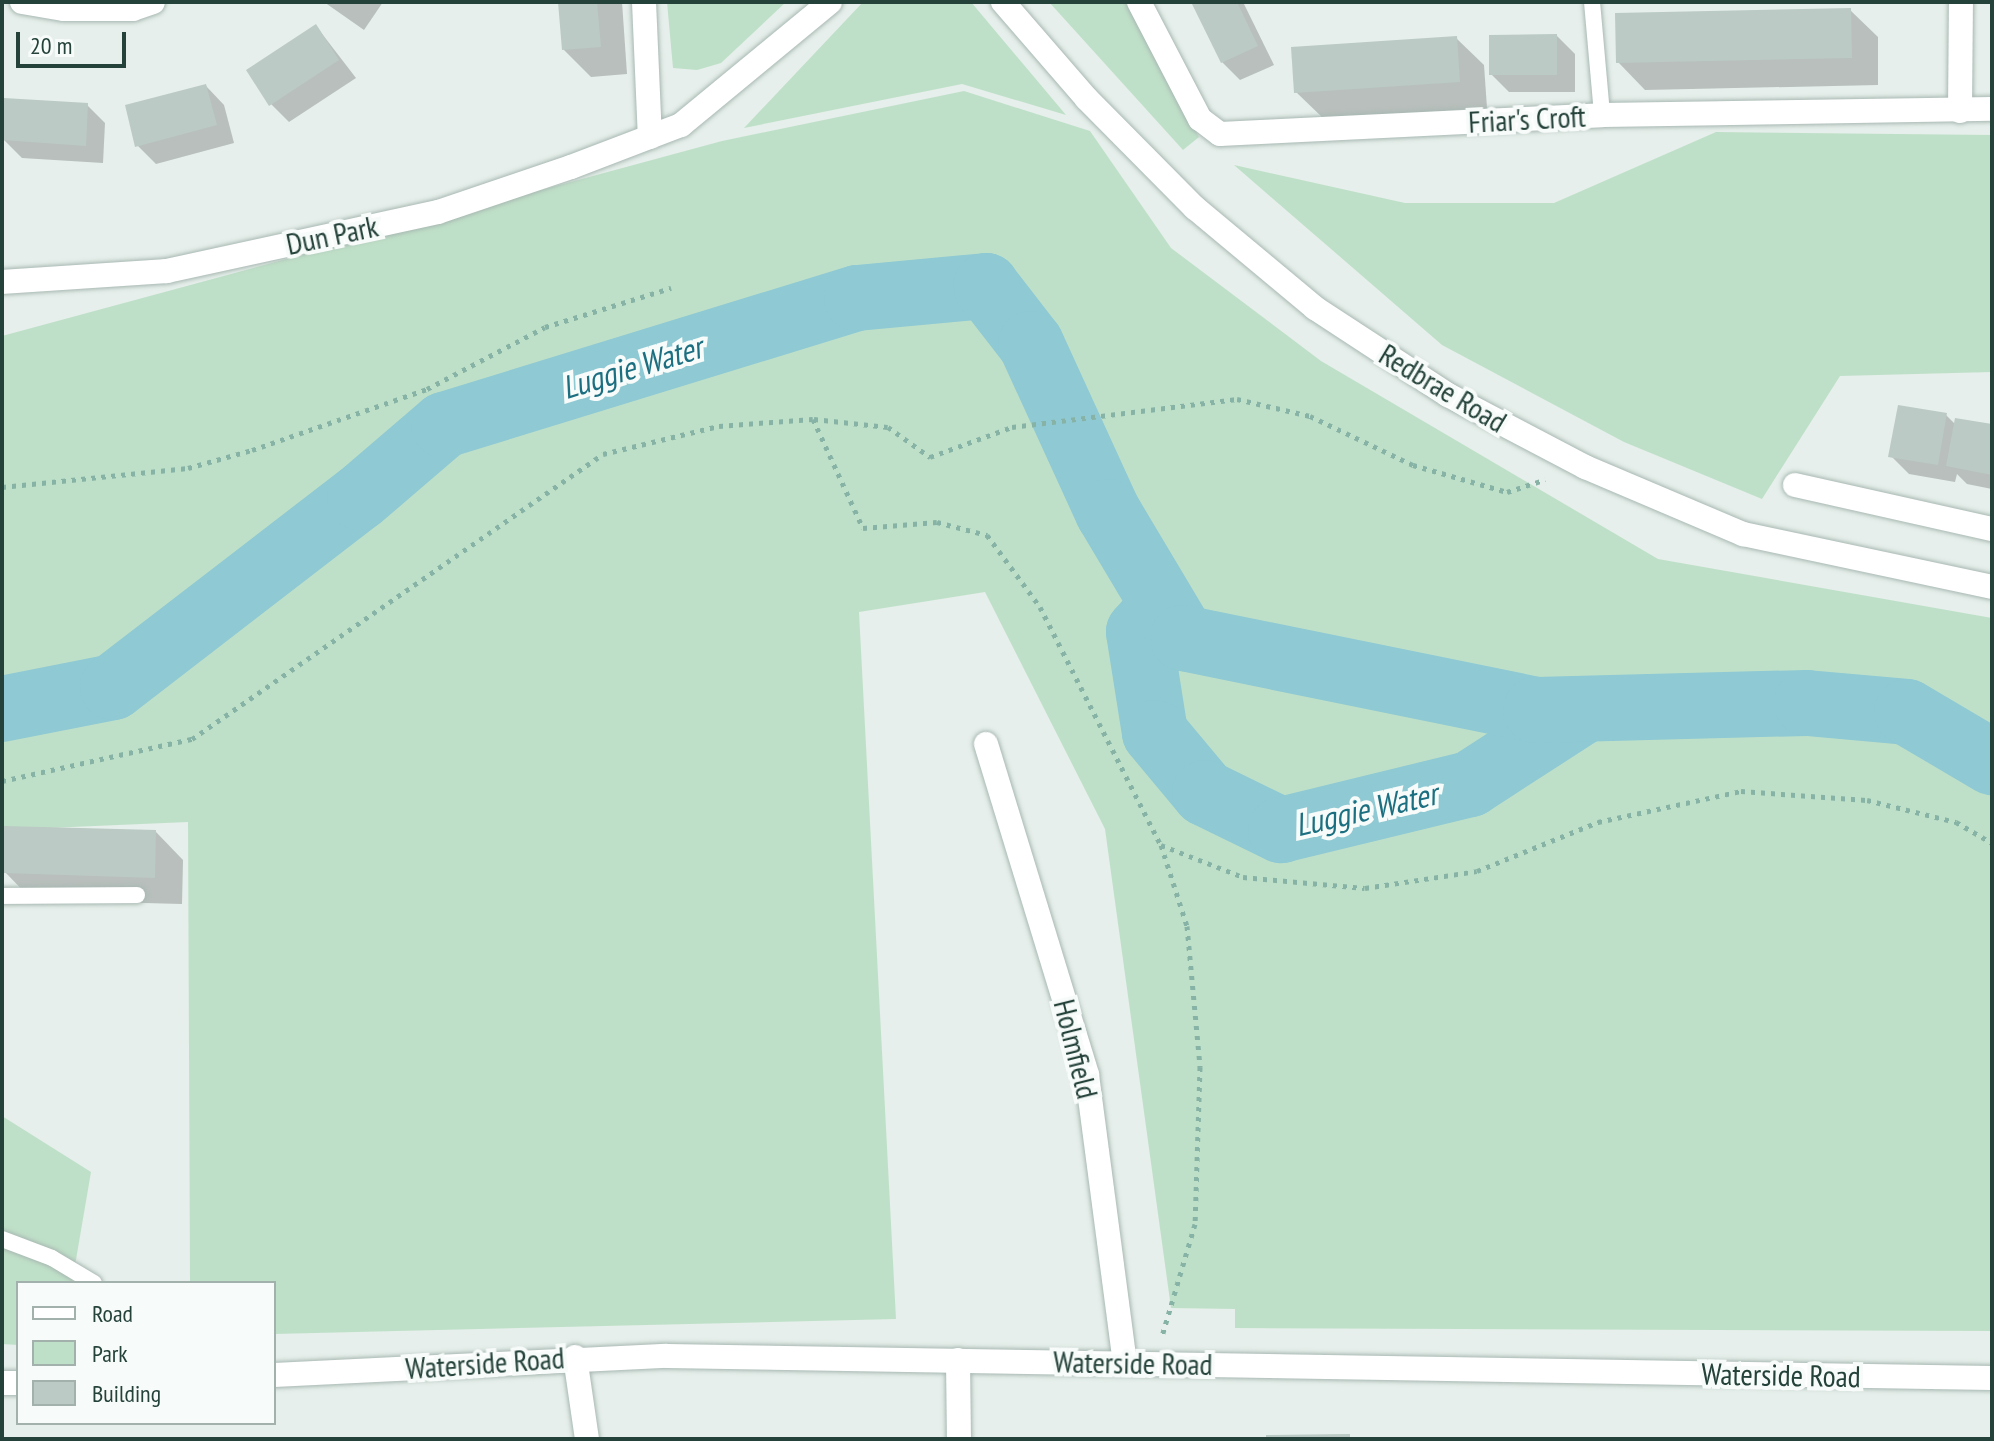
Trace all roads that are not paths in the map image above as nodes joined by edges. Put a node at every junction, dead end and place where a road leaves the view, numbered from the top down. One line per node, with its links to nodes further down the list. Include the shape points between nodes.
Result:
1 (22, 2): 2 (street, via 119,9)
2 (153, 2)
3 (644, 2): 12 (street)
4 (830, 2): 12 (street, Dun Park, via 681,125)
5 (1003, 2): 16 (street, Redbrae Road, via 1087,99 1195,208 1315,308 1448,395 1585,467 1743,534)
6 (1139, 2): 11 (street, Friar's Croft, via 1200,119 1220,134)
7 (1592, 2): 11 (lane)
8 (1961, 2): 10 (street)
9 (1992, 109): 10 (street, Friar's Croft)
10 (1960, 111): 11 (street, Friar's Croft)
11 (1602, 115)
12 (650, 137): 13 (street, Dun Park, via 438,212 167,271)
13 (2, 282)
14 (1795, 485): 15 (street)
15 (1992, 529)
16 (1992, 587)
17 (986, 744): 24 (street, Holmfield, via 1087,1075)
18 (137, 895): 19 (lane)
19 (2, 896)
20 (2, 1239): 21 (lane, via 52,1258)
21 (91, 1281)
22 (575, 1357): 23 (street, Waterside Road); 25 (street, Waterside Road); 27 (street)
23 (958, 1360): 24 (street, Waterside Road); 28 (street)
24 (1125, 1363): 26 (street, Waterside Road)
25 (276, 1375)
26 (1992, 1378)
27 (587, 1439)
28 (959, 1439)

